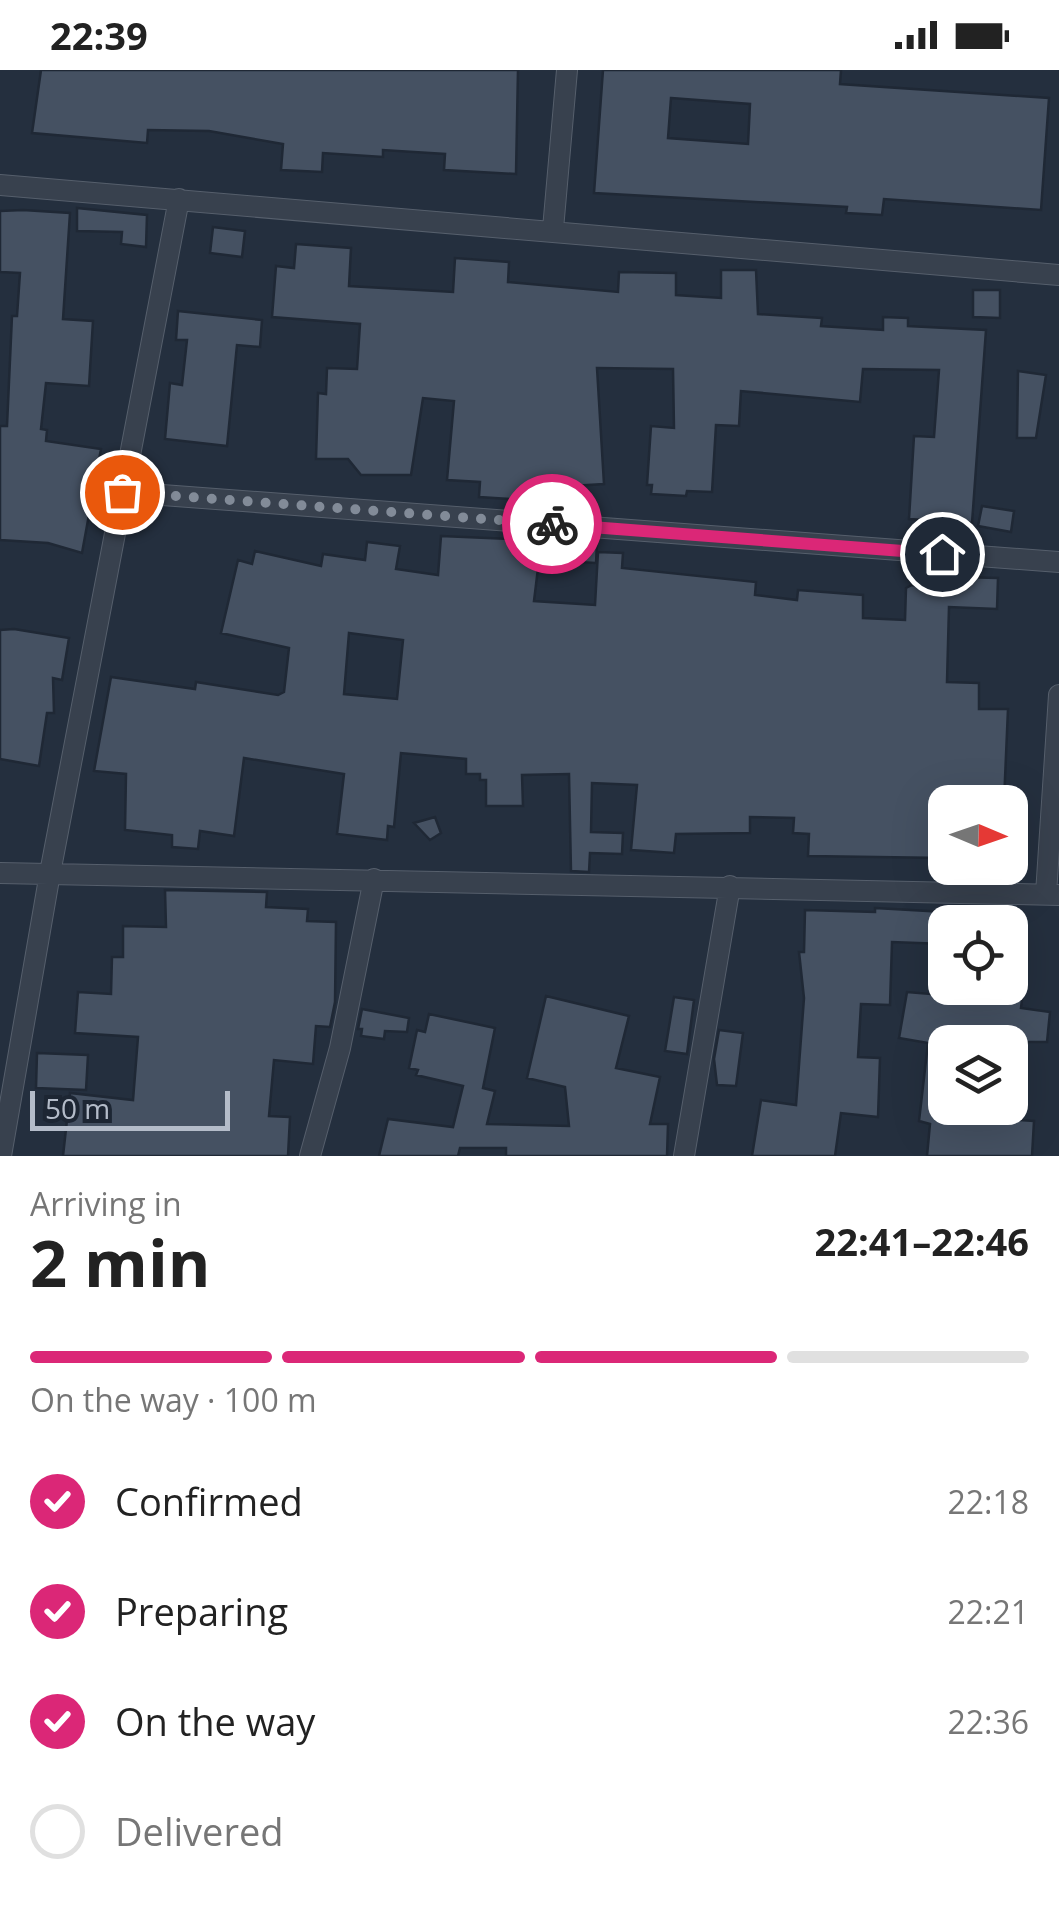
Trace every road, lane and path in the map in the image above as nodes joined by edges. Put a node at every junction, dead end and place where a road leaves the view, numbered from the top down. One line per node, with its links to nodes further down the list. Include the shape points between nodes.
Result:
1 (567, 70): 4 (street)
2 (0, 186): 3 (street)
3 (179, 199): 4 (street); 6 (street)
4 (553, 229): 5 (street)
5 (1059, 275)
6 (122, 492): 7 (street); 10 (street)
7 (1059, 562)
8 (1059, 696): 13 (street)
9 (0, 873): 10 (street)
10 (50, 873): 11 (street); 14 (street)
11 (374, 879): 12 (street); 15 (street)
12 (730, 886): 13 (street); 16 (street)
13 (1052, 894)
14 (2, 1156)
15 (310, 1156)
16 (684, 1156)

